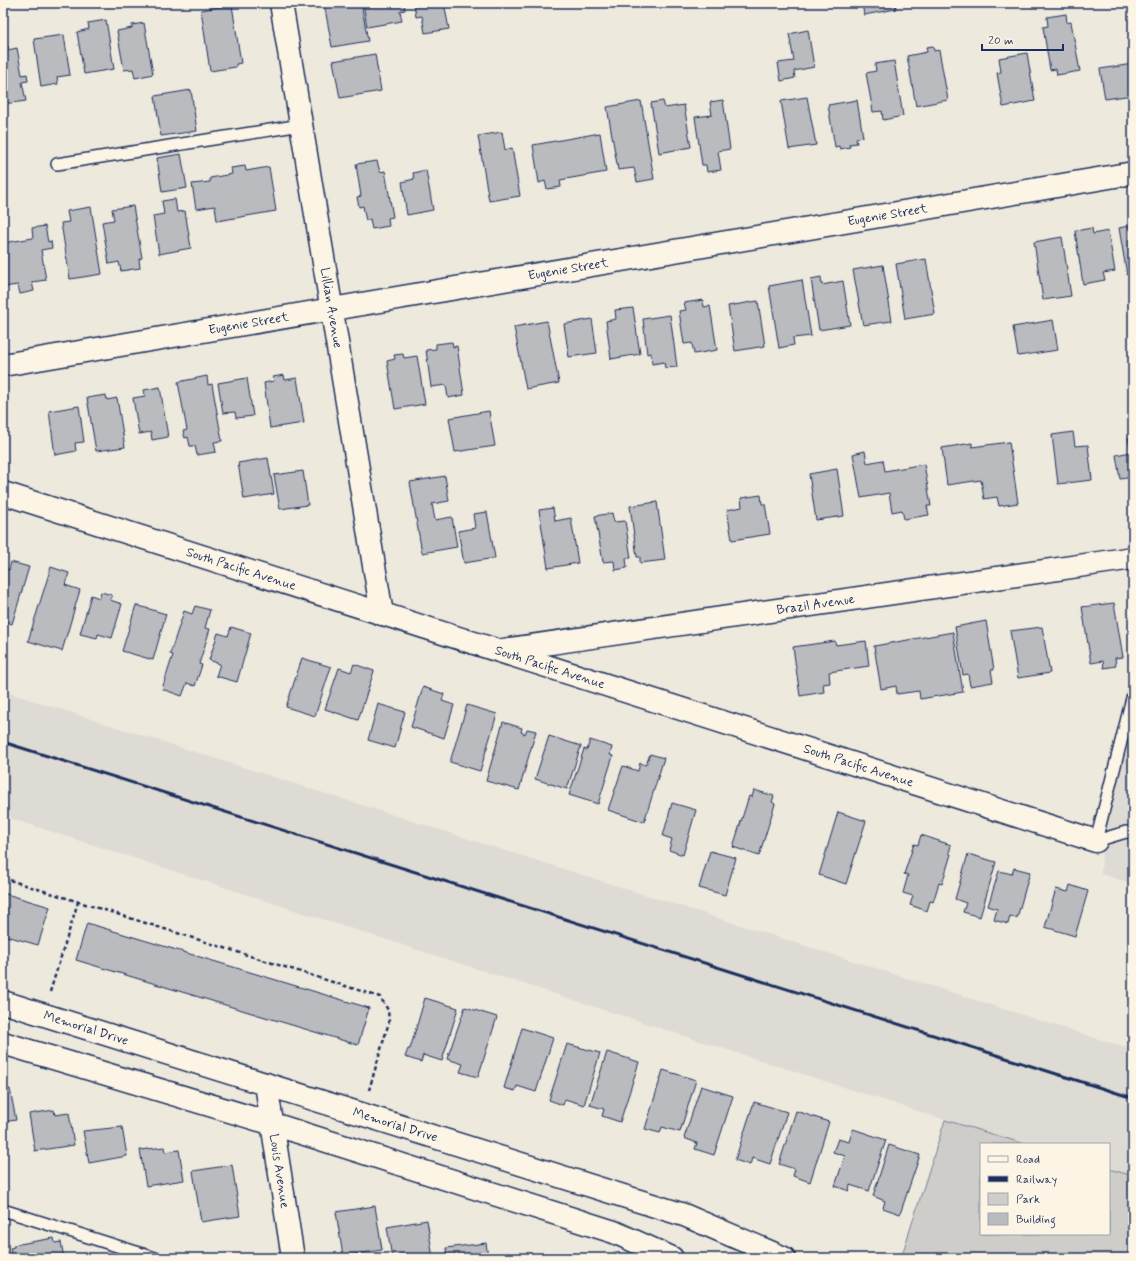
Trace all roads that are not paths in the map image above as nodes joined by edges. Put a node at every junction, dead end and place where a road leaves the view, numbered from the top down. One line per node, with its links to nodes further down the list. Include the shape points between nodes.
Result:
1 (281, 3): 2 (street, Lillian Avenue)
2 (301, 125): 3 (lane); 5 (street, Lillian Avenue)
3 (57, 164)
4 (1133, 173): 5 (street, Eugenie Street)
5 (332, 311): 6 (street, Eugenie Street); 9 (street, Lillian Avenue)
6 (3, 365)
7 (3, 493): 9 (street, South Pacific Avenue)
8 (1133, 558): 10 (street, Brazil Avenue)
9 (382, 614): 10 (street, South Pacific Avenue)
10 (498, 651): 13 (street, South Pacific Avenue)
11 (1133, 694): 13 (lane)
12 (1133, 833): 13 (lane, via 1126,832)
13 (1096, 841)
14 (3, 1002): 16 (street, Memorial Drive)
15 (3, 1043): 17 (street)
16 (266, 1084): 17 (street, Louis Avenue); 22 (street, Memorial Drive, via 684,1215)
17 (273, 1124): 19 (street, via 614,1232); 21 (street, Louis Avenue)
18 (3, 1210): 20 (lane)
19 (664, 1256)
20 (155, 1258)
21 (293, 1258)
22 (784, 1258)

